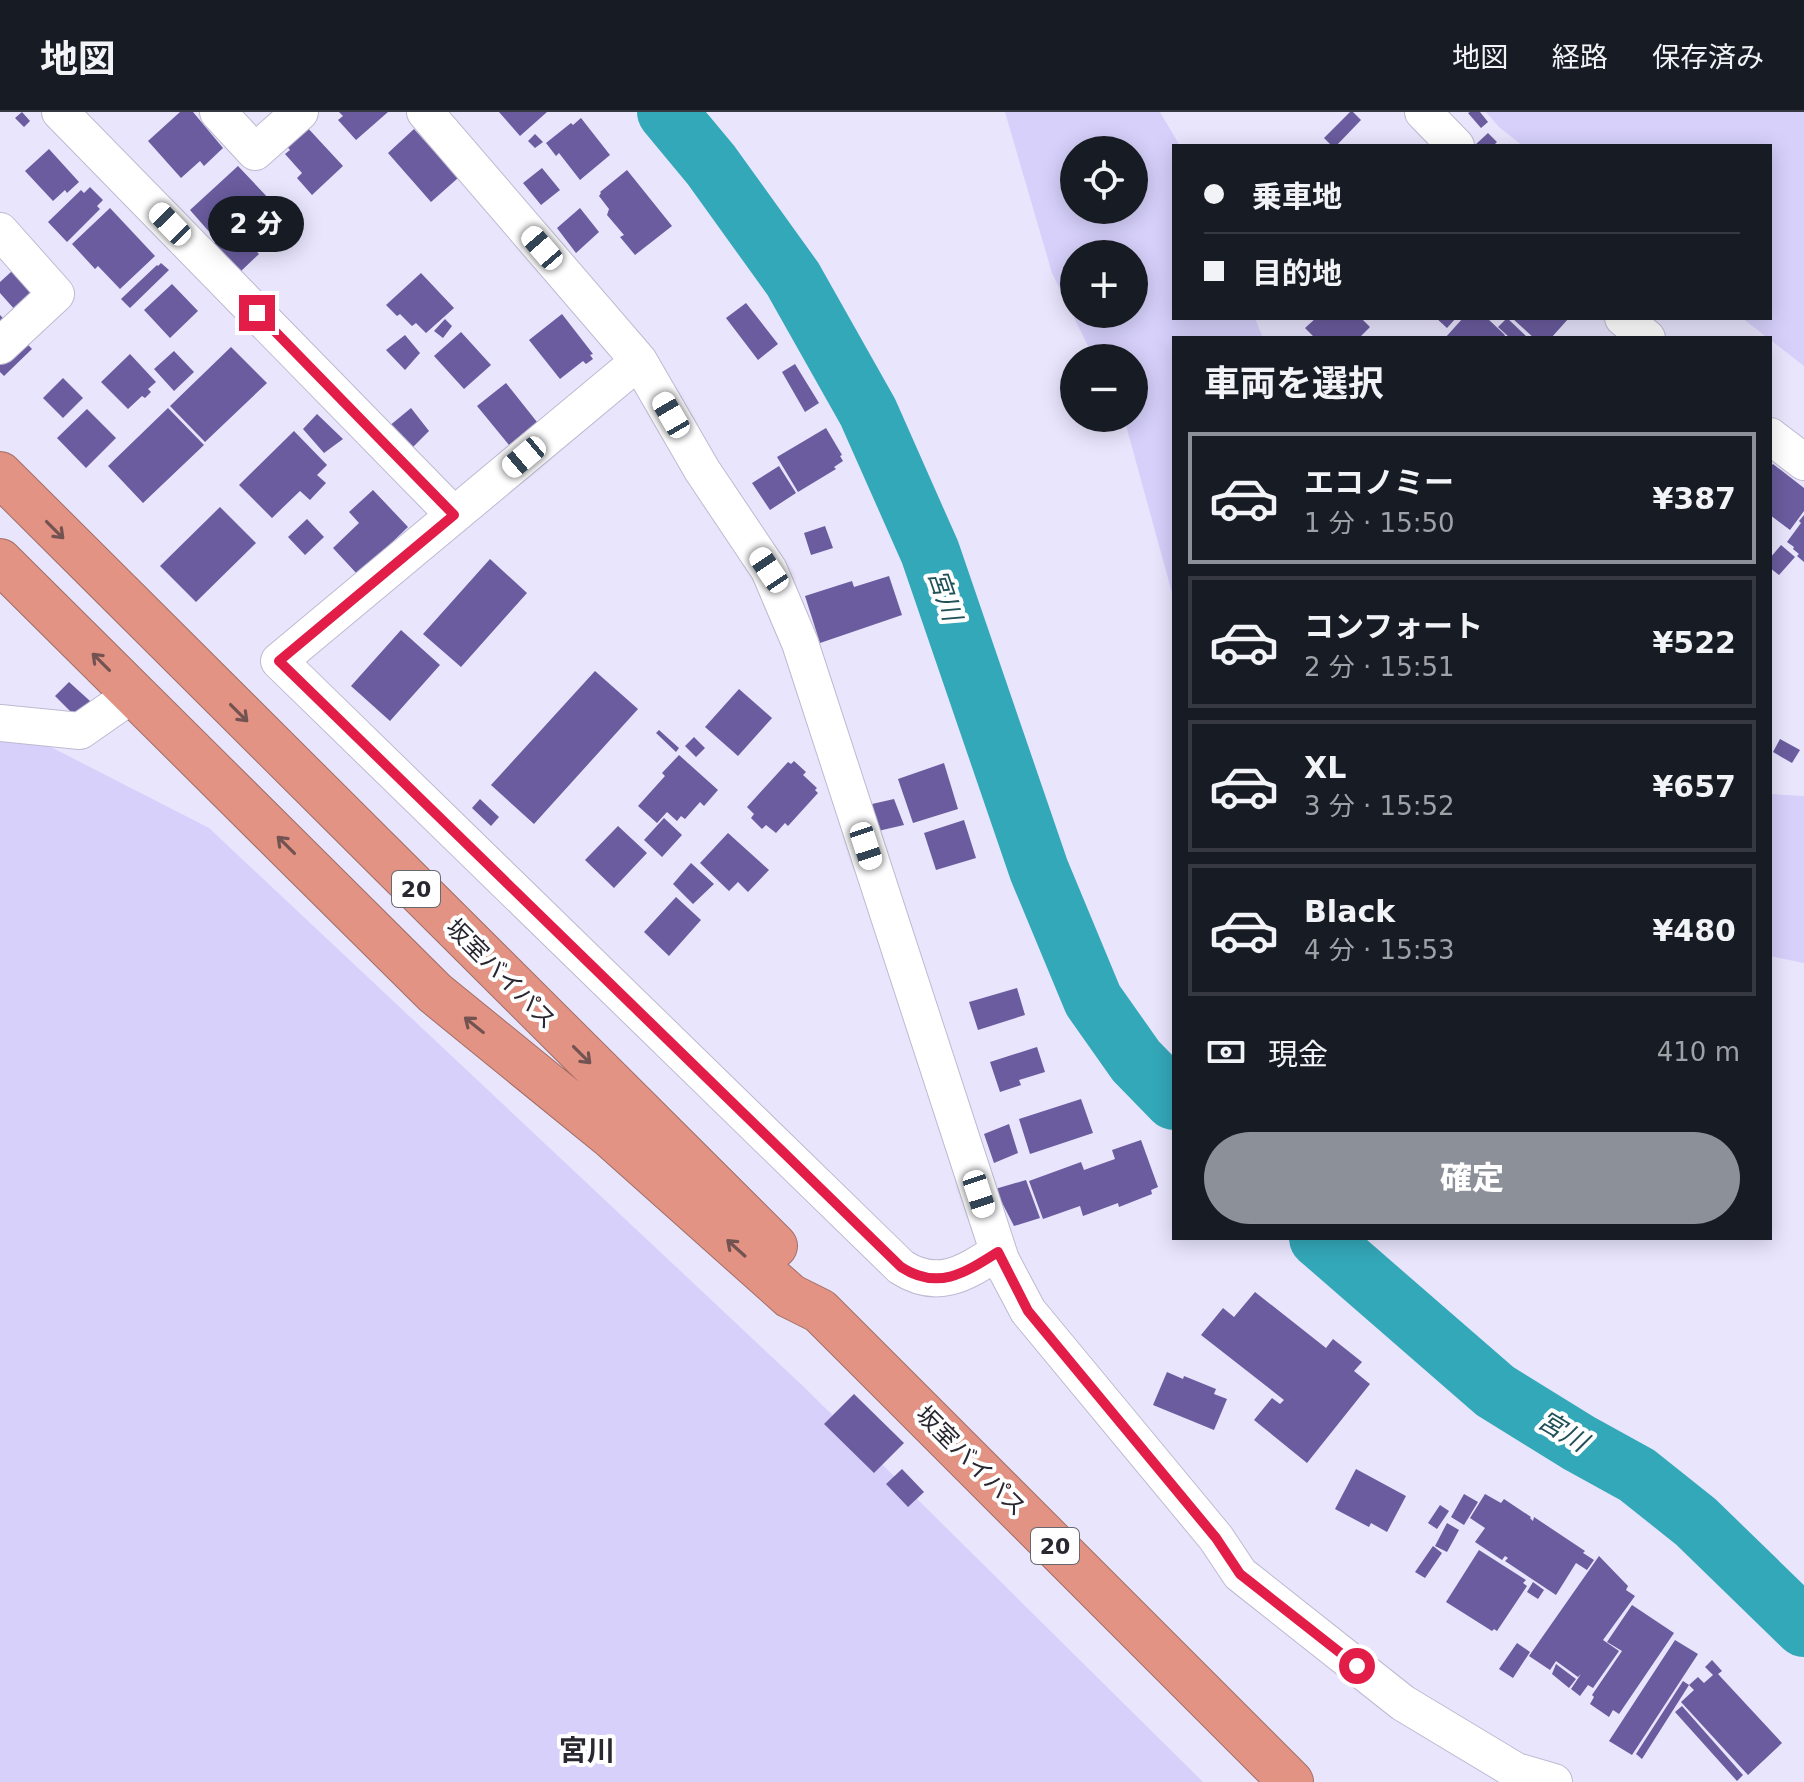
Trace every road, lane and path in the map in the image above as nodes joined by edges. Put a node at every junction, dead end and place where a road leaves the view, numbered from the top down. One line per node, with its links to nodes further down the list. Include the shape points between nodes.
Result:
1 (60, 112): 15 (street)
2 (218, 112): 3 (street, via 255,152)
3 (300, 112)
4 (425, 112): 11 (street)
5 (1423, 112): 6 (street)
6 (1454, 144)
7 (0, 231): 10 (street, via 56,294)
8 (1625, 320): 9 (street)
9 (1645, 336)
10 (0, 346)
11 (639, 361): 15 (street); 19 (street, via 702,470 769,570 800,643)
12 (1772, 438): 13 (street)
13 (1804, 462)
14 (0, 474): 20 (highway, 坂室バイパス / 20, one-way to 20, via 807,1277)
15 (454, 515): 19 (street, via 279,661 901,1267 916,1276 948,1277)
16 (0, 561): 17 (highway, 坂室バイパス / 20, one-way to 16)
17 (133, 694): 18 (street, via 80,731); 20 (highway, 坂室バイパス / 20, one-way to 17, via 790,1296 613,1138 435,993)
18 (0, 723)
19 (998, 1252): 22 (street, via 1028,1311 1240,1574 1403,1703 1516,1771)
20 (820, 1311): 21 (highway, 坂室バイパス / 20)
21 (1291, 1782)
22 (1554, 1782)

